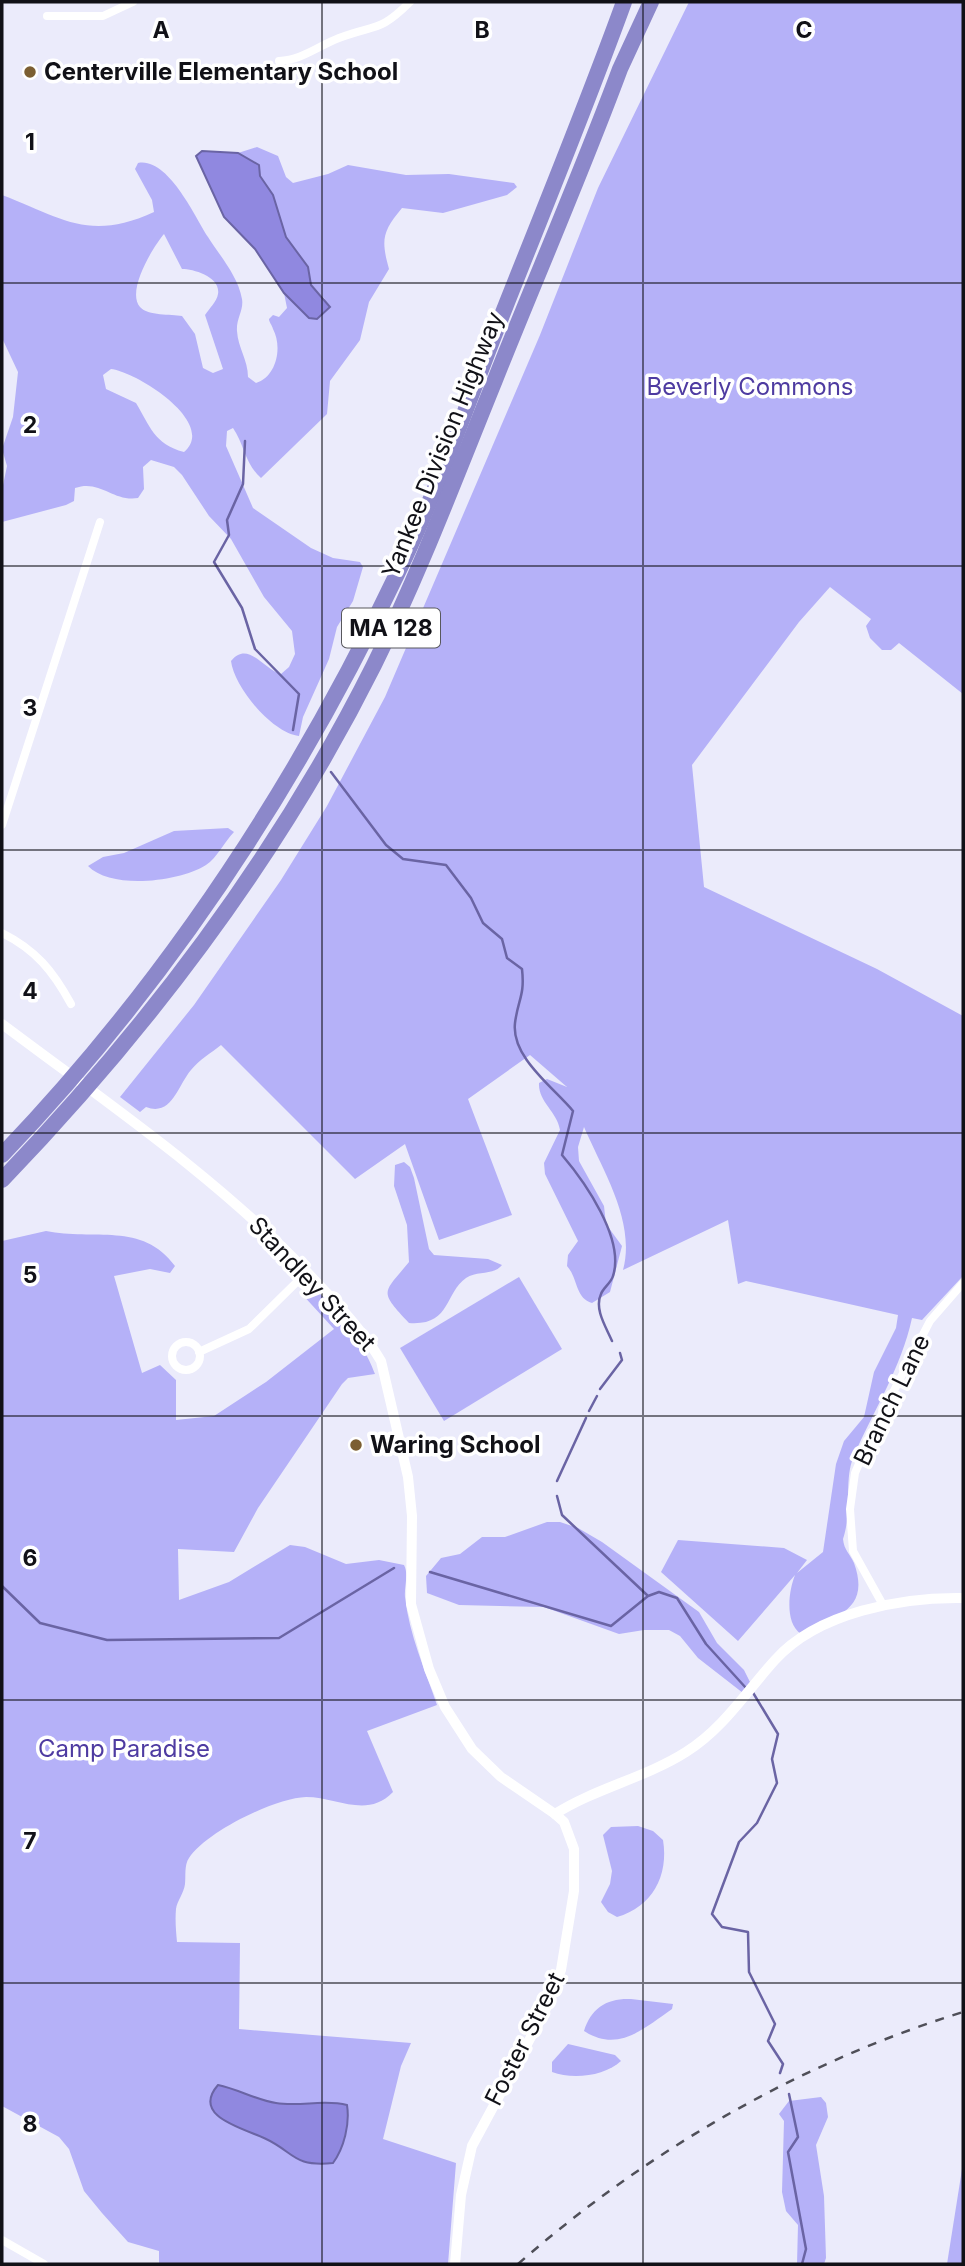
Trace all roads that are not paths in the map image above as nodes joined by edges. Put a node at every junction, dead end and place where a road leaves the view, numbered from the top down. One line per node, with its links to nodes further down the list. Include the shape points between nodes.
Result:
1 (133, 2): 5 (street, via 103,16)
2 (410, 2): 6 (street, via 377,29 340,37 294,61)
3 (624, 2): 12 (highway, Yankee Division Highway / MA 128, via 401,567 329,707 251,842 153,980)
4 (651, 2): 13 (highway, Yankee Division Highway / MA 128, via 436,527 348,713 273,841 178,976 64,1115)
5 (47, 16)
6 (279, 61)
7 (100, 522): 8 (street)
8 (2, 824)
9 (2, 933): 10 (street, via 34,950 47,963)
10 (71, 1004)
11 (2, 1024): 14 (street, Standley Street, via 209,1180)
12 (2, 1155)
13 (2, 1180)
14 (307, 1272): 16 (street, via 249,1329); 19 (street, Standley Street, via 360,1329 381,1361 411,1497 411,1604 445,1707 485,1764)
15 (963, 1283): 18 (street, Branch Lane, via 930,1321 855,1473 850,1509 853,1551)
16 (200, 1352)
17 (963, 1598): 18 (street, via 910,1599)
18 (883, 1605): 19 (street, via 800,1640 688,1751)
19 (555, 1814): 22 (street, Foster Street, via 564,1822 574,1849 567,1948 545,2011 472,2146 463,2182)
20 (2, 2240): 21 (street)
21 (44, 2264)
22 (455, 2264)

